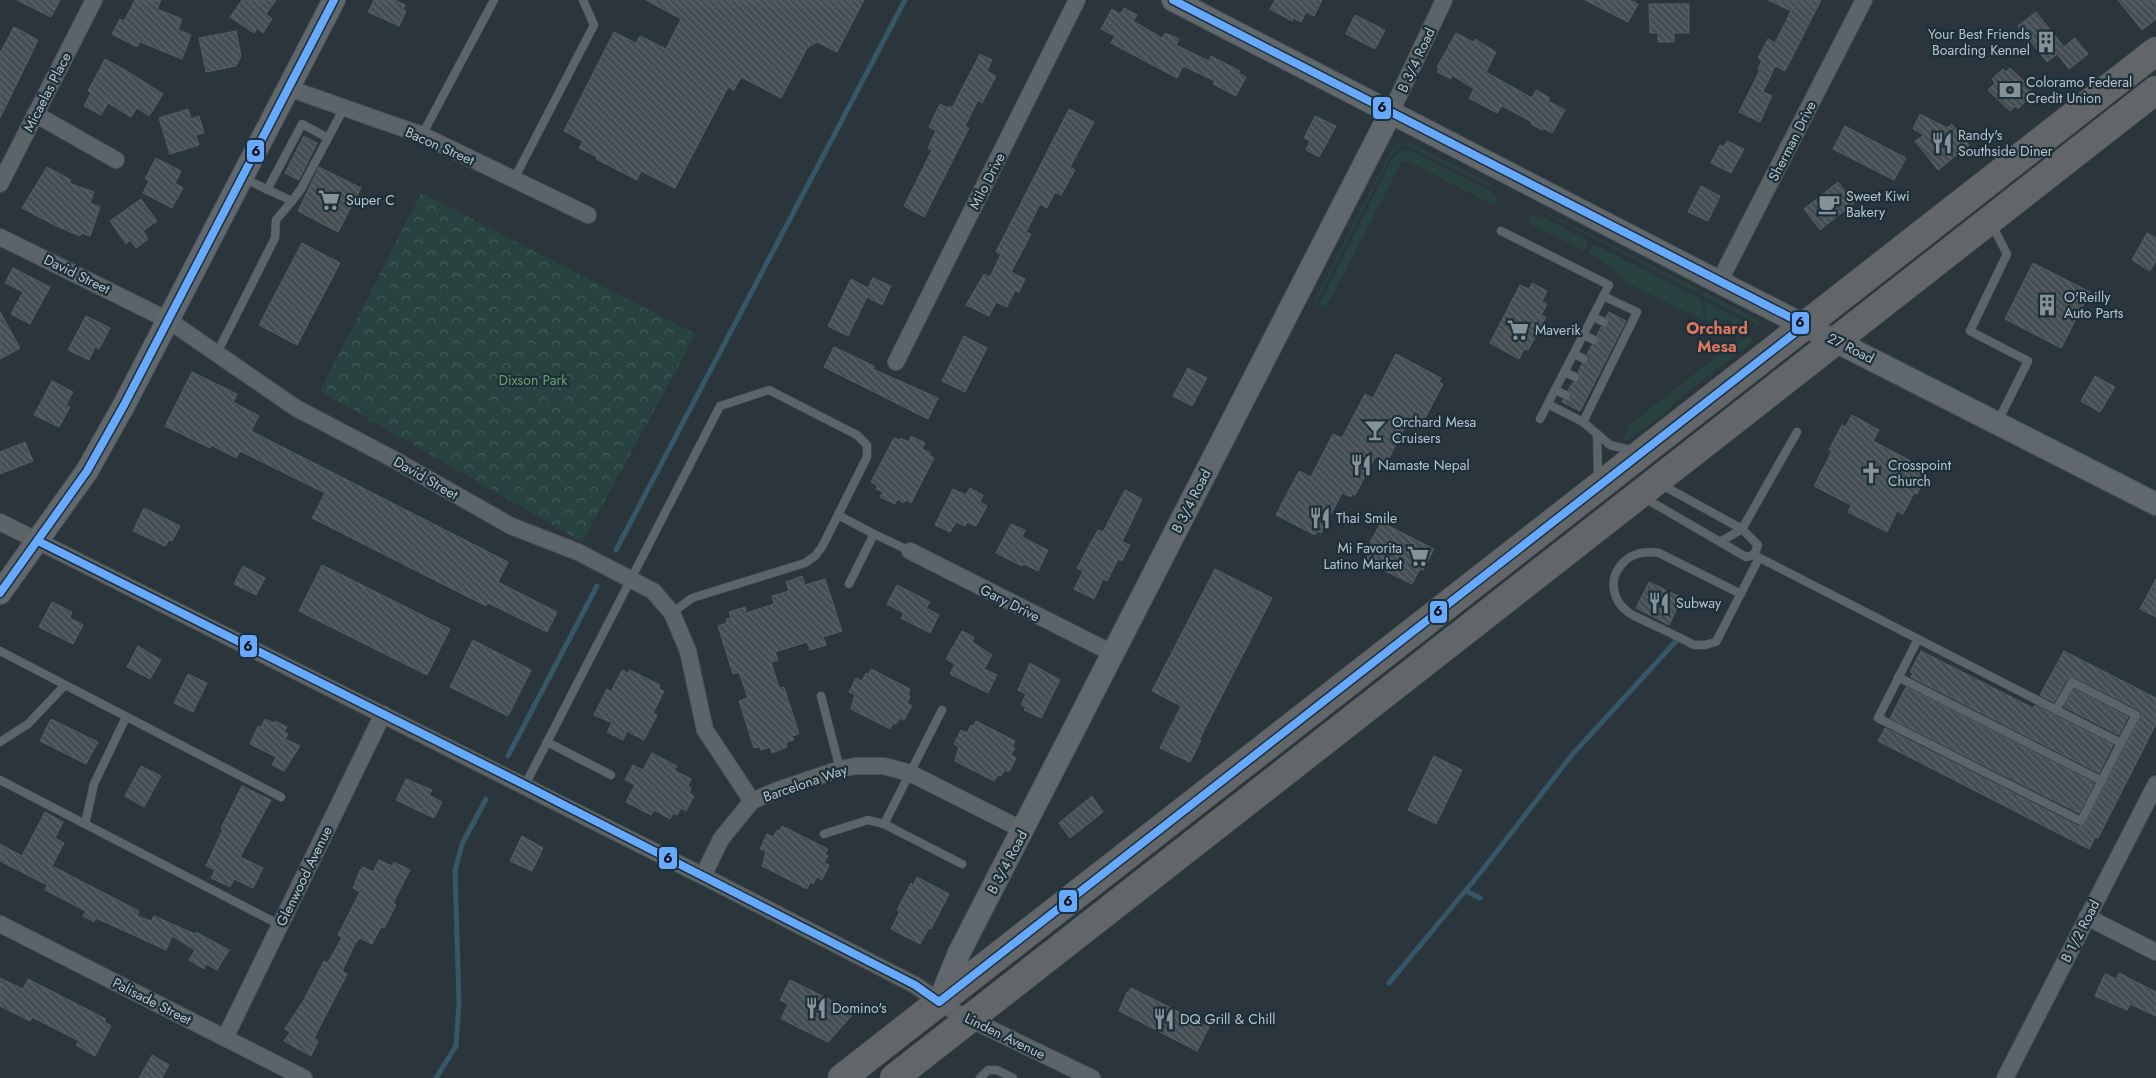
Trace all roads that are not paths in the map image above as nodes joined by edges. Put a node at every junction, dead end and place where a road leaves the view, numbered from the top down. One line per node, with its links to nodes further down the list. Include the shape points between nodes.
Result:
1 (94, 0): 15 (street, Micaelas Place)
2 (334, 0): 10 (street)
3 (494, 0): 16 (lane)
4 (583, 0): 21 (lane, via 594,25)
5 (1077, 0): 41 (street, Milo Drive)
6 (1173, 0): 14 (street, 27 Road)
7 (1444, 0): 14 (street, B 3/4 Road)
8 (1864, 0): 29 (street, Sherman Drive)
9 (2156, 51): 34 (highway)
10 (288, 88): 13 (street, Bacon Street); 20 (street)
11 (2156, 90): 18 (highway)
12 (2156, 100): 18 (highway)
13 (344, 108): 16 (street, Bacon Street); 17 (lane)
14 (1391, 112): 29 (street, 27 Road); 71 (street, B 3/4 Road)
15 (35, 114): 19 (street); 22 (street, Micaelas Place)
16 (422, 136): 21 (street, Bacon Street)
17 (328, 138): 23 (lane, via 302,124 291,154); 24 (lane)
18 (2089, 143): 26 (highway)
19 (116, 160)
20 (242, 177): 23 (lane); 32 (street)
21 (514, 179): 25 (street, Bacon Street)
22 (0, 184)
23 (267, 190): 24 (lane)
24 (292, 201): 38 (lane, via 276,220 275,238)
25 (588, 215)
26 (1990, 221): 37 (highway); 49 (lane, via 2007,254 1970,331 2028,361)
27 (1501, 231): 30 (lane, via 1609,285)
28 (0, 236): 32 (street, David Street)
29 (1719, 282): 34 (street, 27 Road)
30 (1604, 296): 31 (lane); 48 (lane, via 1637,312 1586,406)
31 (1593, 316): 33 (lane); 35 (lane)
32 (168, 320): 38 (street, David Street); 60 (street, via 87,471)
33 (1604, 322)
34 (1805, 325): 37 (street, 27 Road); 52 (highway)
35 (1583, 335): 36 (lane); 39 (lane)
36 (1594, 340)
37 (1836, 341): 49 (street, 27 Road); 54 (highway)
38 (218, 353): 64 (street, David Street, via 296,408 511,526 578,552)
39 (1574, 354): 40 (lane); 42 (lane)
40 (1584, 359)
41 (896, 362)
42 (1564, 372): 43 (lane); 44 (lane)
43 (1575, 377)
44 (1555, 390): 45 (lane); 46 (lane)
45 (1566, 395)
46 (1548, 404): 47 (lane); 48 (lane)
47 (1540, 419)
48 (1582, 422): 51 (lane)
49 (1998, 423): 55 (street, 27 Road)
50 (1797, 432): 58 (lane)
51 (1597, 434): 52 (lane, via 1610,445); 53 (lane)
52 (1642, 453): 53 (highway)
53 (1598, 487): 101 (highway)
54 (1647, 489): 58 (lane); 61 (lane); 102 (highway)
55 (2156, 504)
56 (838, 515): 59 (lane); 64 (lane, via 867,457 867,446 857,435 769,390 720,406); 68 (lane, via 822,547 805,562 692,598)
57 (0, 522): 60 (street, Linden Avenue)
58 (1742, 528): 61 (lane); 63 (lane, via 1758,545)
59 (874, 534): 62 (lane); 65 (lane)
60 (38, 541): 66 (street); 77 (street, Linden Avenue)
61 (1720, 542): 63 (lane, via 1746,557)
62 (910, 551): 71 (street, Gary Drive)
63 (1756, 557): 67 (lane); 69 (lane)
64 (630, 579): 68 (street, David Street, via 653,592); 80 (lane)
65 (850, 584)
66 (0, 593)
67 (1741, 594): 67 (lane, via 1659,553 1647,551 1634,554 1622,564 1615,572 1613,587 1617,601 1628,613 1694,645 1716,642)
68 (672, 613): 90 (street, David Street, via 688,651 705,730)
69 (1918, 638): 72 (lane); 76 (lane)
70 (0, 651): 73 (lane)
71 (1112, 653): 93 (street, B 3/4 Road)
72 (1898, 677): 86 (lane); 86 (lane, via 1878,718 2081,822)
73 (65, 685): 78 (lane); 79 (lane, via 28,724)
74 (821, 696): 82 (lane)
75 (942, 710): 83 (lane)
76 (2056, 710): 81 (lane); 81 (lane, via 2072,682 2080,686 2136,715)
77 (383, 714): 88 (street, Linden Avenue); 99 (street, Glenwood Avenue)
78 (126, 716): 89 (lane); 91 (lane, via 94,784)
79 (0, 742)
80 (547, 742): 84 (lane); 88 (lane)
81 (2121, 743): 86 (lane)
82 (840, 769): 83 (street, Barcelona Way, via 884,766); 90 (street, Barcelona Way)
83 (910, 773): 92 (lane); 93 (street, Barcelona Way)
84 (611, 775)
85 (0, 780): 91 (lane)
86 (2102, 781)
87 (2156, 784): 97 (street, B 1/2 Road)
88 (525, 786): 96 (street, Linden Avenue)
89 (281, 798)
90 (752, 802): 96 (street, Barcelona Way, via 721,839)
91 (85, 824): 99 (lane)
92 (884, 824): 94 (lane, via 868,820); 95 (lane)
93 (1023, 830): 101 (street, B 3/4 Road, via 959,953)
94 (824, 834)
95 (962, 864)
96 (703, 876): 101 (street, Linden Avenue, via 914,985)
97 (2087, 917): 100 (street); 110 (street, B 1/2 Road)
98 (0, 924): 103 (street, Palisade Street)
99 (280, 925): 103 (street, Glenwood Avenue)
100 (2156, 952)
101 (939, 1002): 102 (street, Linden Avenue); 105 (highway)
102 (969, 1019): 106 (highway); 109 (street, Linden Avenue)
103 (225, 1038): 104 (street, Palisade Street)
104 (304, 1078)
105 (842, 1078)
106 (894, 1078)
107 (980, 1078): 108 (lane, via 988,1070 998,1070)
108 (1014, 1078)
109 (1092, 1078)
110 (2005, 1078)

